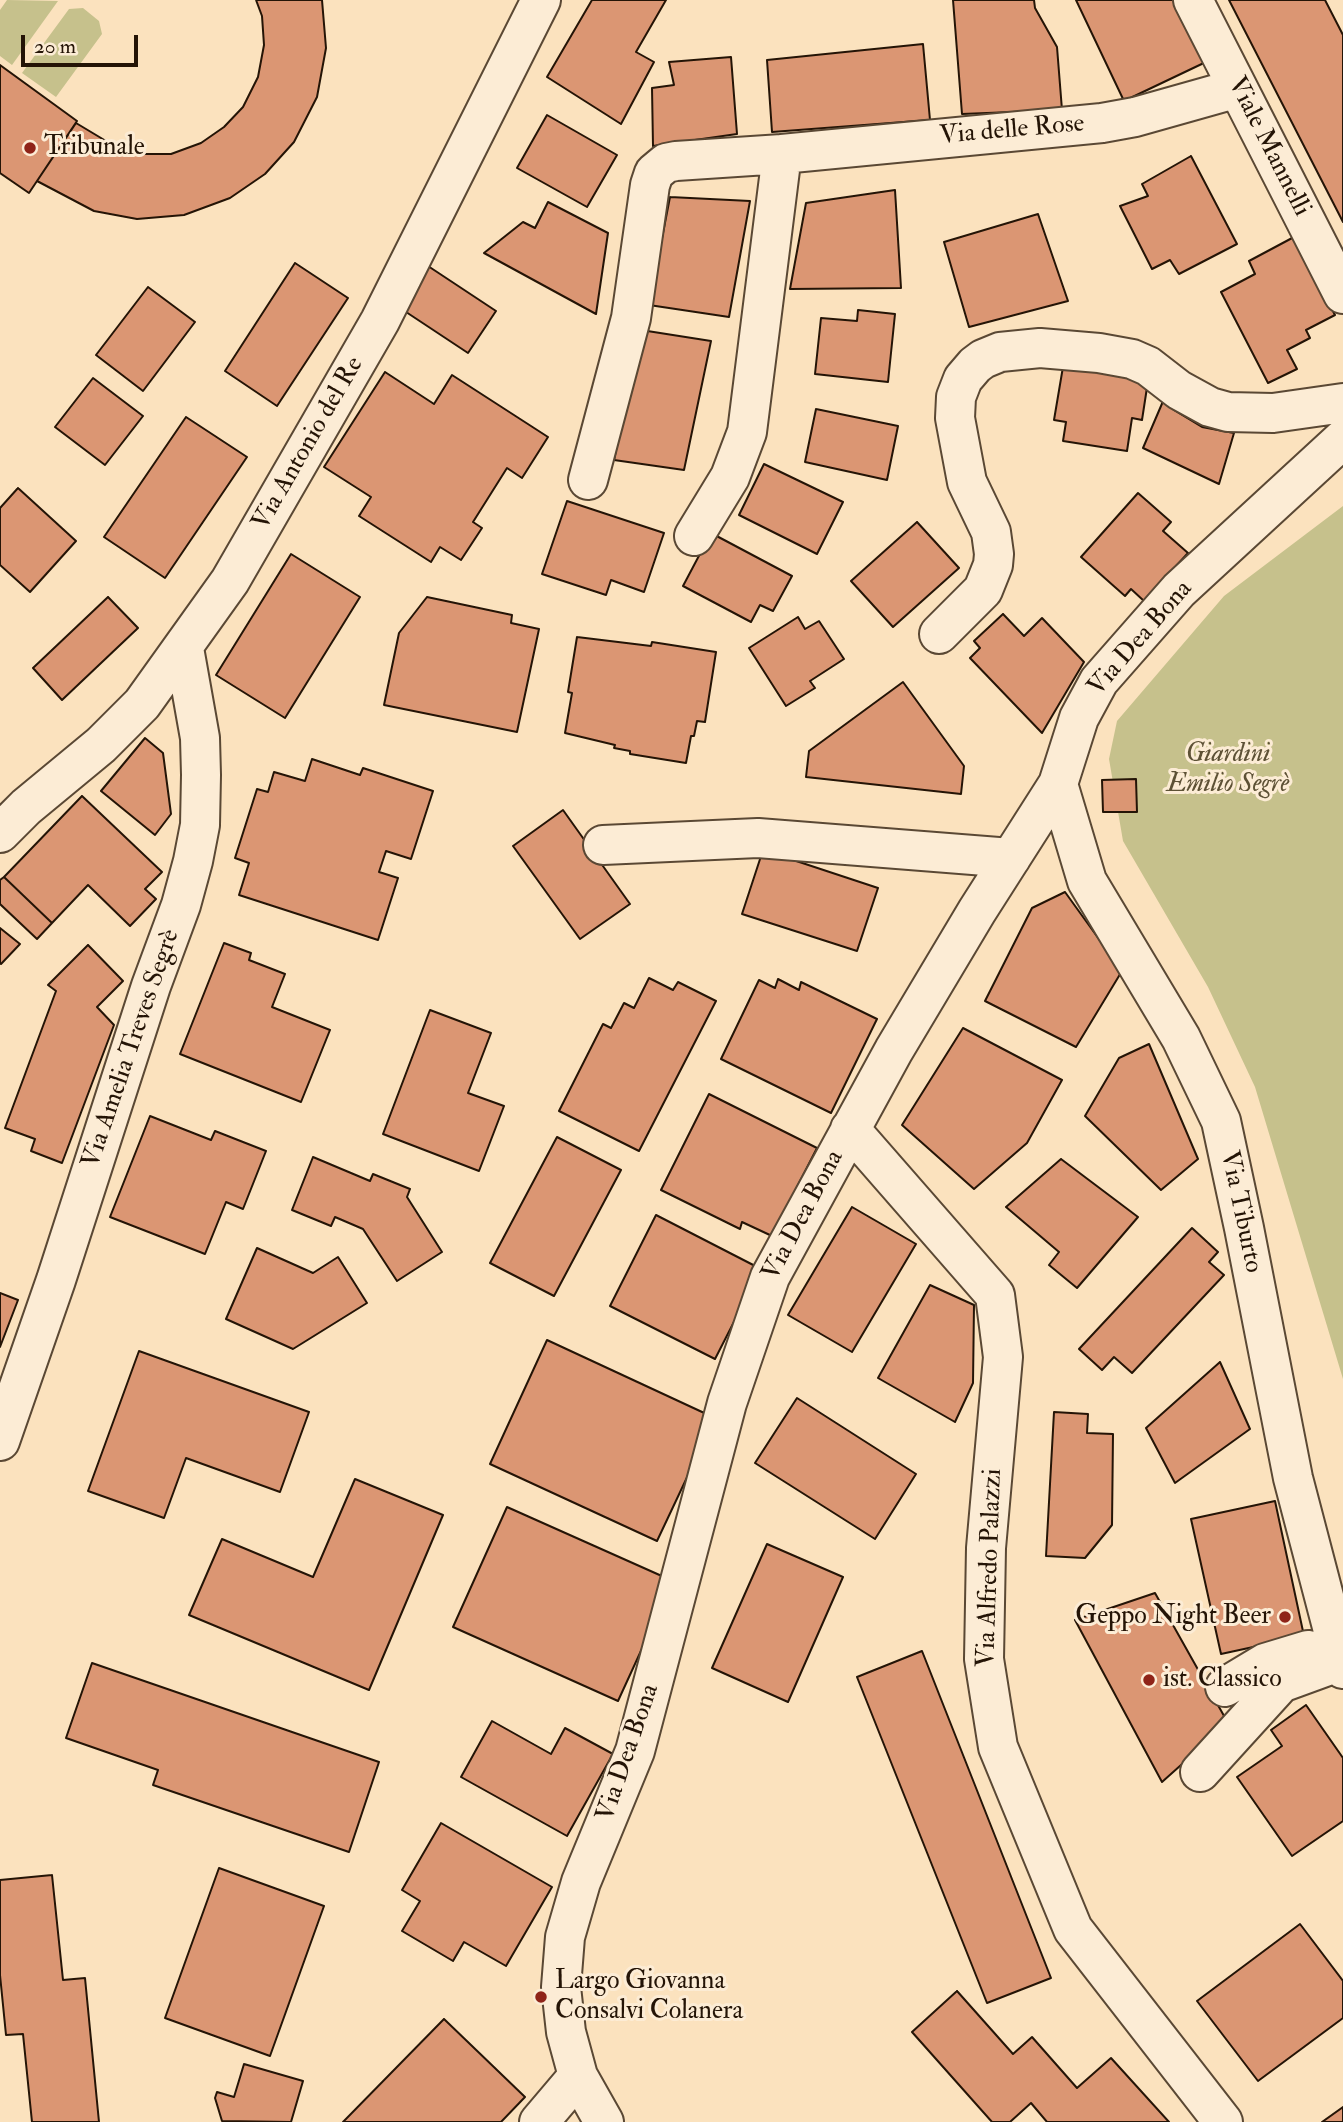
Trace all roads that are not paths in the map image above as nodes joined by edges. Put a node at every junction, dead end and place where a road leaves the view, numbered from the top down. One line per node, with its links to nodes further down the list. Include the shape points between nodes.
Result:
1 (541, 0): 11 (street, Via Antonio del Re, via 380,321 250,549)
2 (1193, 0): 3 (street, Viale Mannelli)
3 (1238, 88): 4 (street, Via delle Rose, via 1102,123); 5 (street, Viale Mannelli)
4 (782, 154): 8 (street, Via delle Rose, via 676,161 654,173 631,318); 9 (street, via 747,432 730,477)
5 (1343, 294)
6 (1343, 403): 10 (street, via 1281,412 1228,412 1200,402 1132,359 1040,348 1000,352 983,359 963,379 955,418 968,482 991,531 993,565 983,590)
7 (1343, 439): 12 (street, Via Dea Bona, via 1179,590 1104,674 1079,718)
8 (587, 480)
9 (694, 536)
10 (939, 634)
11 (184, 648): 13 (street, Via Antonio del Re, via 115,732); 17 (street, Via Amelia Treves Segrè, via 200,738 200,825 193,861)
12 (1058, 784): 15 (street, Via Dea Bona); 18 (street, Via Tiburto, via 1087,881 1181,1038 1221,1121 1293,1478)
13 (0, 833)
14 (603, 845): 15 (street, via 758,838)
15 (1011, 858): 16 (street, Via Dea Bona)
16 (850, 1129): 22 (street, Via Dea Bona, via 761,1300 727,1403 635,1751 569,1919 561,2003); 25 (street, Via Alfredo Palazzi, via 995,1294 1003,1357 986,1548 984,1660 998,1747 1073,1929)
17 (0, 1441)
18 (1334, 1597): 19 (street, Via Tiburto)
19 (1340, 1657): 20 (street, via 1265,1663); 21 (street, via 1281,1684)
20 (1225, 1687)
21 (1200, 1772)
22 (578, 2076): 23 (street); 24 (street, Via Dea Bona)
23 (539, 2122)
24 (604, 2122)
25 (1223, 2122)

